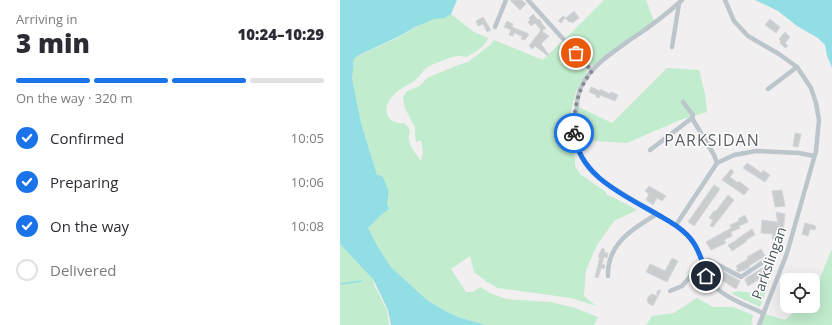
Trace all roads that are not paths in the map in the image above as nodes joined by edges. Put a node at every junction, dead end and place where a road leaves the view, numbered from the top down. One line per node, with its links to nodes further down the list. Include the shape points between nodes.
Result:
1 (506, 0): 5 (street)
2 (528, 0): 8 (street)
3 (725, 0): 7 (street, Parkslingan, via 734,21 748,36)
4 (680, 2): 6 (street, Parkslingan); 8 (street, Parkslingan, via 609,54)
5 (495, 27)
6 (672, 47)
7 (797, 67): 9 (street); 13 (street, Parkslingan, via 811,88 816,103 819,120)
8 (592, 71): 15 (street, Parkslingan, via 578,97 574,122 578,150 598,177)
9 (768, 89)
10 (683, 102): 11 (street, via 693,115)
11 (692, 118): 12 (street); 14 (street)
12 (650, 150)
13 (814, 156): 14 (street, via 756,151 734,155); 21 (street, Parkslingan, via 787,253)
14 (717, 163): 16 (street)
15 (657, 214): 16 (street, Parkslingan); 19 (street, via 623,238 610,257)
16 (676, 226): 18 (street, Parkslingan, via 694,243)
17 (766, 260): 18 (street, via 741,277 709,260)
18 (702, 263): 20 (street, via 682,286); 21 (street, Parkslingan, via 706,276 715,288)
19 (608, 276)
20 (670, 291)
21 (763, 313): 22 (street)
22 (759, 325)

